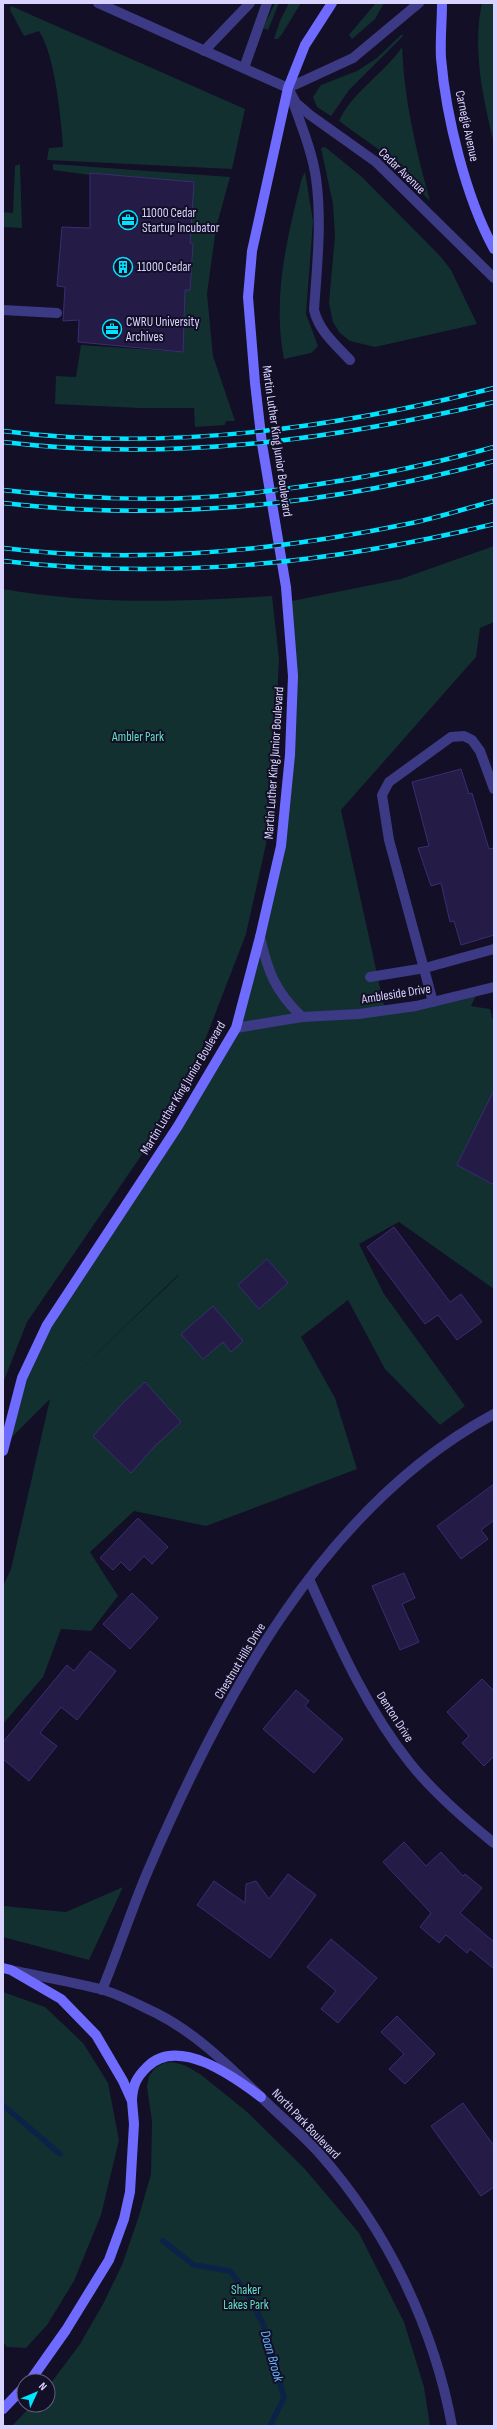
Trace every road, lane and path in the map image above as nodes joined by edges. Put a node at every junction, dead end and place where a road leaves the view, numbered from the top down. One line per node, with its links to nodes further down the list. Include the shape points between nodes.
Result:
1 (98, 3): 7 (street)
2 (250, 3): 7 (street)
3 (267, 3): 8 (street)
4 (332, 3): 9 (main road, Martin Luther King Junior Boulevard, via 305,45)
5 (419, 3): 9 (street, via 353,58)
6 (442, 3): 10 (main road, Carnegie Avenue, via 442,58 459,155 474,203)
7 (204, 51): 8 (street)
8 (244, 68): 9 (street)
9 (288, 88): 11 (street, Cedar Avenue, via 296,103 376,162); 14 (street, via 312,156 316,177 320,223 314,310 317,322 327,336); 16 (main road, Martin Luther King Junior Boulevard, via 252,251 248,297 254,383 286,586 293,676 290,755 281,846)
10 (494, 249)
11 (494, 278)
12 (3, 310): 13 (street)
13 (57, 313)
14 (350, 360)
15 (494, 789): 18 (street, via 480,751 472,740 464,736 451,737 390,782 382,795 389,840)
16 (260, 937): 22 (street, via 267,969 275,985); 23 (main road, Martin Luther King Junior Boulevard)
17 (494, 949): 18 (street)
18 (424, 968): 19 (street); 21 (street)
19 (370, 977)
20 (494, 987): 21 (street, Ambleside Drive)
21 (433, 1002): 22 (street, Ambleside Drive, via 359,1014)
22 (302, 1017): 23 (street, Ambleside Drive)
23 (236, 1028): 25 (main road, Martin Luther King Junior Boulevard, via 178,1126 47,1325 22,1378)
24 (494, 1414): 26 (street, Chestnut Hills Drive, via 451,1441 381,1498 358,1519)
25 (3, 1451)
26 (310, 1579): 27 (street, Denton Drive, via 353,1676 379,1720 410,1763 441,1798); 29 (street, Chestnut Hills Drive, via 269,1637 210,1736 147,1874)
27 (494, 1843)
28 (7, 1969): 29 (street, North Park Boulevard); 31 (main road, via 61,1999 96,2035)
29 (102, 1990): 30 (street, North Park Boulevard, via 157,2014 207,2047 233,2068)
30 (261, 2097): 31 (main road, via 235,2078 188,2056 176,2054 153,2061 144,2070 134,2082); 35 (street, North Park Boulevard, via 319,2153 341,2180 387,2248 422,2321 446,2393)
31 (132, 2101): 32 (main road, via 134,2152 124,2219 102,2272)
32 (35, 2373)
33 (16, 2396): 34 (main road)
34 (3, 2409)
35 (452, 2426)

